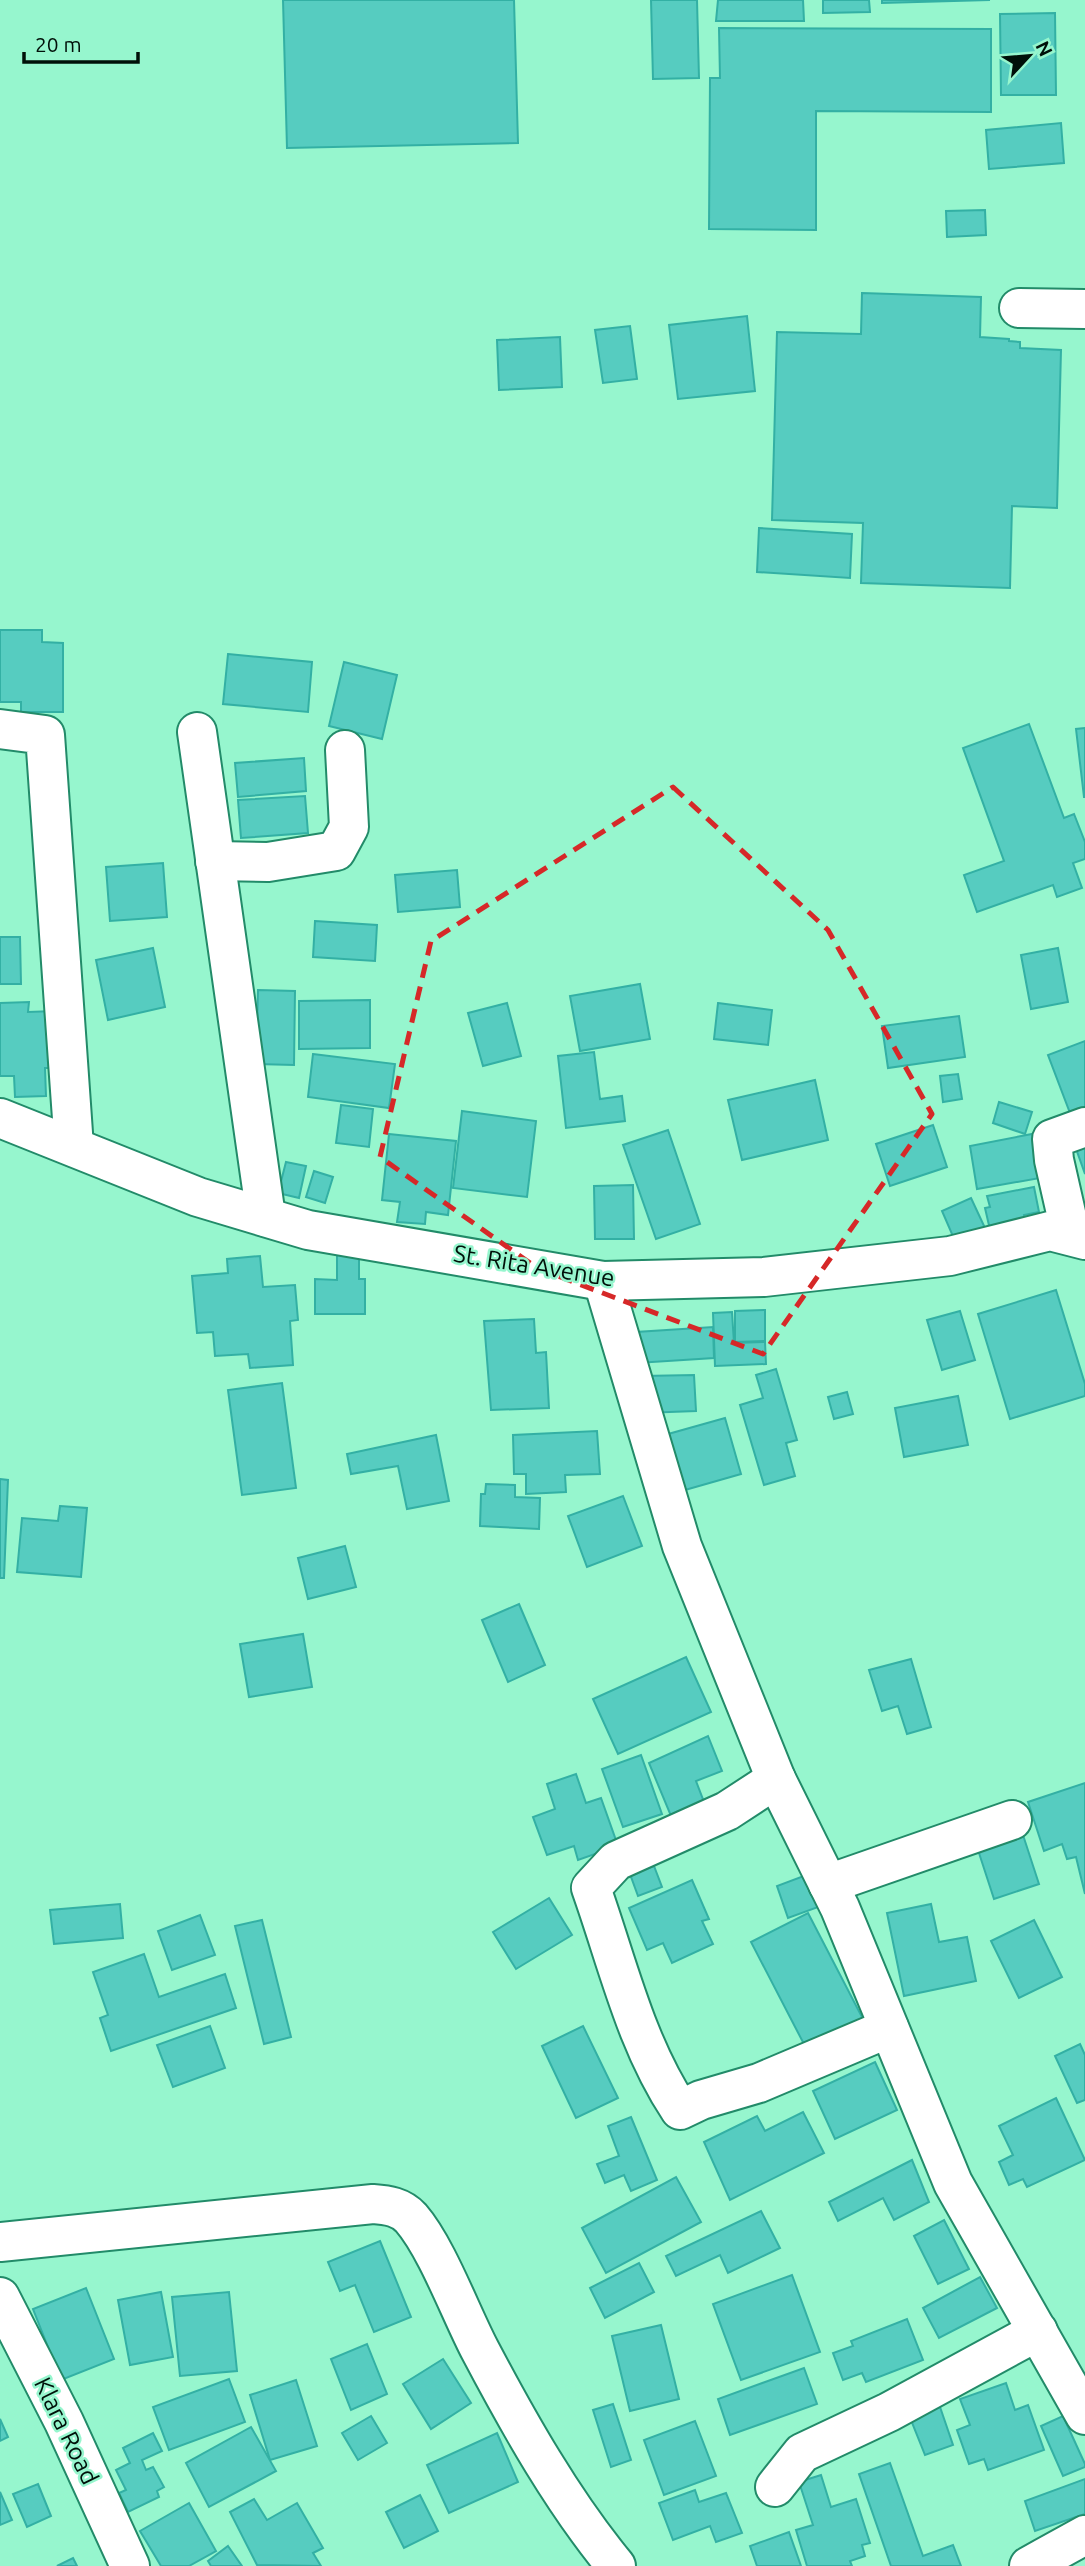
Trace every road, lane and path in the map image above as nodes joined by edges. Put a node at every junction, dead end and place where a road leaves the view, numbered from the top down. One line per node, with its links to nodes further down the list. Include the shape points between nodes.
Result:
1 (1018, 308): 2 (street)
2 (1085, 309)
3 (0, 729): 9 (street, via 45,735)
4 (197, 732): 6 (street)
5 (345, 750): 6 (street, via 349,827 336,850 268,862)
6 (215, 861): 10 (street)
7 (0, 1118): 9 (street, St. Rita Avenue)
8 (1085, 1127): 11 (street, via 1052,1139)
9 (74, 1147): 10 (street, St. Rita Avenue, via 198,1197)
10 (266, 1217): 12 (street, St. Rita Avenue, via 308,1230)
11 (1078, 1238): 12 (street, St. Rita Avenue, via 1050,1231 950,1256 764,1277)
12 (603, 1281): 13 (street, via 682,1546)
13 (776, 1779): 15 (street); 16 (street, via 727,1811 616,1861 591,1888 636,2028 680,2110 759,2083)
14 (1012, 1820): 15 (street)
15 (828, 1884): 16 (street)
16 (889, 2028): 19 (street, via 954,2183)
17 (0, 2242): 24 (street, via 393,2205 411,2217 546,2463)
18 (0, 2297): 23 (street, Klara Road)
19 (1038, 2331): 20 (street); 21 (street, via 889,2412 802,2453)
20 (1085, 2415)
21 (775, 2487)
22 (1085, 2535): 25 (street)
23 (130, 2566)
24 (616, 2566)
25 (1028, 2566)

